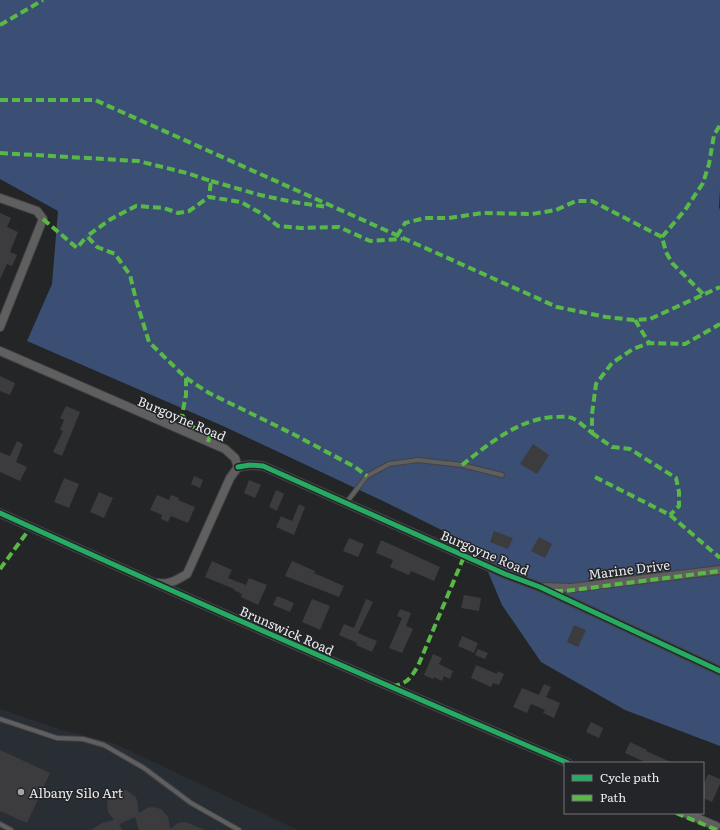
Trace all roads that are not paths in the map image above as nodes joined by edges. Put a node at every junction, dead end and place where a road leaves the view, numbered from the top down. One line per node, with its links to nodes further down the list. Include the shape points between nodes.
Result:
1 (0, 198): 2 (street, via 37,211 43,219)
2 (0, 327)
3 (0, 351): 4 (street, Burgoyne Road, via 225,449 235,458)
4 (238, 467): 6 (street, Burgoyne Road, via 263,466); 9 (street, via 230,478 186,574 176,581 164,584)
5 (502, 475): 6 (lane, via 462,465 418,460 389,464 367,476)
6 (346, 503): 10 (street, Burgoyne Road, via 504,574)
7 (0, 513): 9 (street, Brunswick Road)
8 (720, 570): 10 (street, Marine Drive, via 571,588)
9 (147, 581): 13 (street, Brunswick Road)
10 (540, 587): 11 (street, Burgoyne Road)
11 (720, 670)
12 (0, 719): 18 (lane, via 57,738 83,739 104,745 144,768 191,804)
13 (566, 762)
14 (687, 814): 16 (street)
15 (0, 824): 17 (lane)
16 (716, 826)
17 (12, 830)
18 (239, 830)

